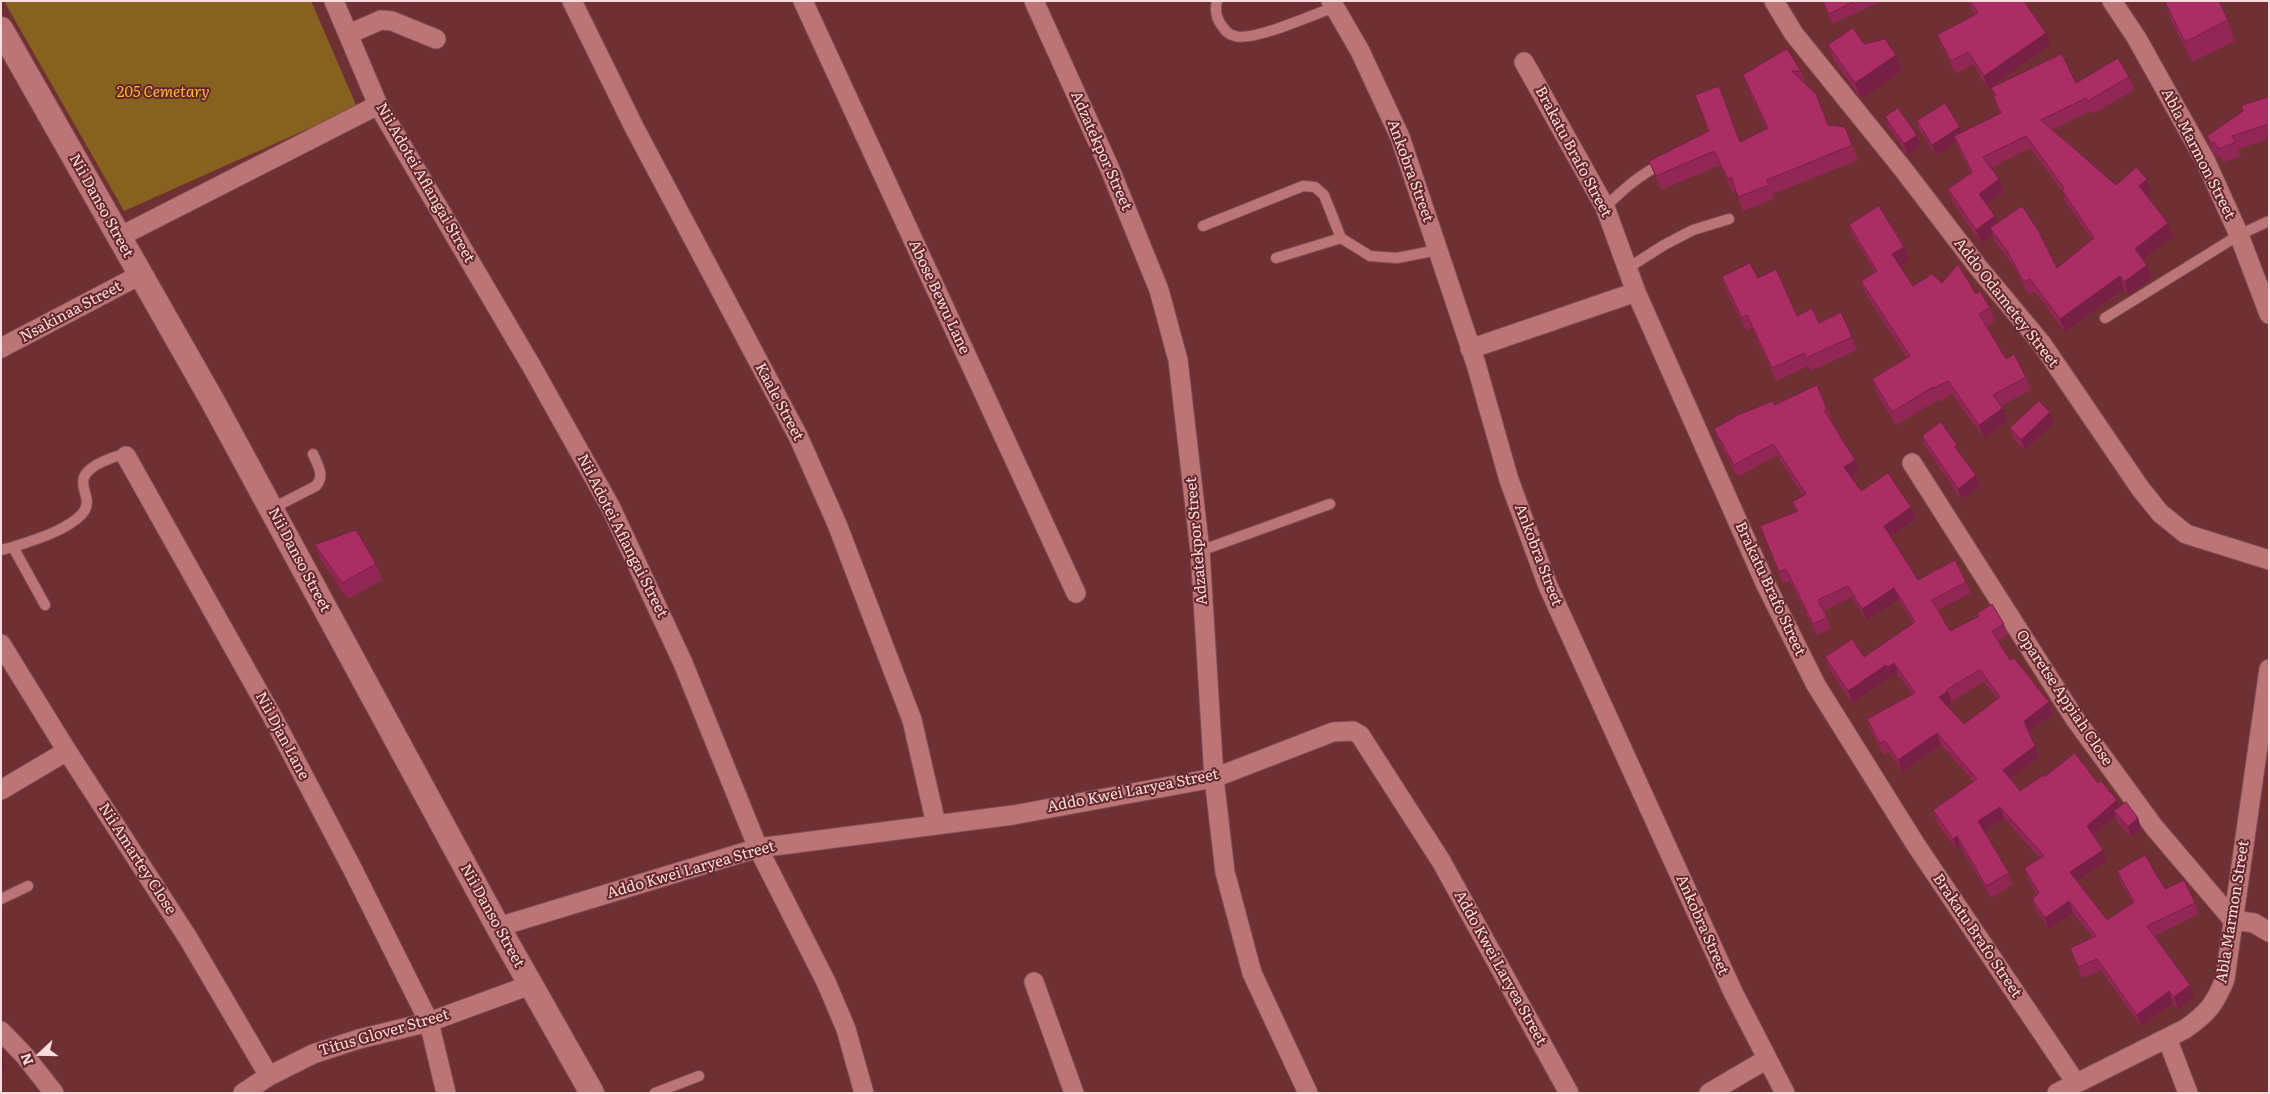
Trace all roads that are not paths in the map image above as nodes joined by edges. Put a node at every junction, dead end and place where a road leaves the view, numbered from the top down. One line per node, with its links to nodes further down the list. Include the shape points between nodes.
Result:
1 (334, 1): 10 (street, Nii Adotei Aflangai Street)
2 (572, 1): 47 (street, Kaale Street, via 634,128 798,436 833,515 912,720)
3 (803, 1): 40 (street, Abose Bewu Lane)
4 (1034, 1): 38 (street, Adzatekpor Street, via 1110,169 1159,290 1178,360)
5 (1217, 1): 8 (lane, via 1218,20 1226,32 1236,36 1261,33)
6 (1774, 1): 39 (street, Addo Odametey Street, via 1794,34 2042,344 2160,513 2186,534)
7 (2112, 1): 19 (street, Abla Marmon Street, via 2136,37 2206,162)
8 (1333, 4): 22 (street, Ankobra Street, via 1360,51 1400,137)
9 (1, 30): 20 (street, Nii Danso Street)
10 (349, 34): 11 (street, via 381,20 392,21); 13 (street, Nii Adotei Aflangai Street)
11 (436, 40)
12 (1524, 62): 15 (street, Brakatu Brafo Street)
13 (378, 104): 20 (street); 48 (street, Nii Adotei Aflangai Street, via 611,508 684,663)
14 (1675, 157): 15 (lane, via 1644,172)
15 (1605, 207): 24 (street, Brakatu Brafo Street)
16 (1729, 218): 24 (lane, via 1693,230)
17 (2269, 221): 19 (lane)
18 (1203, 226): 21 (lane, via 1302,186 1315,187 1324,195)
19 (2239, 235): 27 (street, Abla Marmon Street); 28 (lane)
20 (119, 237): 25 (street, Nii Danso Street)
21 (1341, 238): 22 (lane, via 1370,256 1397,258); 23 (lane)
22 (1438, 250): 30 (street, Ankobra Street)
23 (1276, 258)
24 (1628, 268): 26 (street, Brakatu Brafo Street)
25 (140, 275): 29 (street, Nsakinaa Street); 35 (street, Nii Danso Street)
26 (1636, 292): 30 (street); 62 (street, Brakatu Brafo Street, via 1766,583 1816,685 1916,845)
27 (2269, 314)
28 (2105, 318)
29 (1, 348)
30 (1470, 349): 59 (street, Ankobra Street, via 1509,480 1548,586 1733,992)
31 (314, 454): 35 (lane, via 322,474 321,480 316,486)
32 (126, 456): 36 (lane, via 116,456 92,466 85,473 83,513 59,529); 56 (street, Nii Djan Lane, via 277,725)
33 (1912, 464): 51 (street, Oparetse Appiah Close, via 2074,719 2154,827)
34 (1330, 504): 38 (lane)
35 (271, 509): 52 (street, Nii Danso Street)
36 (12, 547): 37 (lane); 41 (lane)
37 (1, 550)
38 (1200, 550): 45 (street, Adzatekpor Street)
39 (2269, 560)
40 (1076, 593)
41 (45, 605)
42 (1, 644): 44 (street, Nii Amartey Close)
43 (2269, 669): 51 (street, Abla Marmon Street)
44 (67, 751): 46 (street); 60 (street, Nii Amartey Close, via 188,938)
45 (1214, 778): 47 (street, Addo Kwei Laryea Street, via 1013,814); 70 (street, Adzatekpor Street, via 1225,872 1252,973); 71 (street, Addo Kwei Laryea Street, via 1333,732 1353,731 1360,735 1441,861)
46 (1, 790)
47 (936, 824): 48 (street, Addo Kwei Laryea Street)
48 (758, 848): 52 (street, Addo Kwei Laryea Street); 68 (street, Nii Adotei Aflangai Street, via 826,982 846,1029)
49 (28, 886): 50 (lane)
50 (1, 899)
51 (2233, 920): 53 (street, via 2254,923); 58 (street, Abla Marmon Street, via 2225,979 2215,1004 2203,1017)
52 (498, 928): 55 (street, Nii Danso Street)
53 (2269, 932)
54 (1034, 982): 69 (street)
55 (530, 985): 56 (street, Titus Glover Street); 66 (street, Nii Danso Street)
56 (429, 1022): 60 (street, Titus Glover Street, via 313,1054); 65 (street, Nii Djan Lane)
57 (1, 1031): 63 (street)
58 (2167, 1038): 62 (street, Abla Marmon Street); 75 (street)
59 (1767, 1059): 72 (street); 73 (street, Ankobra Street)
60 (269, 1076): 64 (street, Titus Glover Street)
61 (699, 1076): 67 (lane)
62 (2076, 1083): 74 (street, Abla Marmon Street)
63 (54, 1093)
64 (243, 1093)
65 (446, 1093)
66 (592, 1093)
67 (656, 1093)
68 (864, 1093)
69 (1074, 1093)
70 (1308, 1093)
71 (1569, 1093)
72 (1710, 1093)
73 (1785, 1093)
74 (2056, 1093)
75 (2188, 1093)

